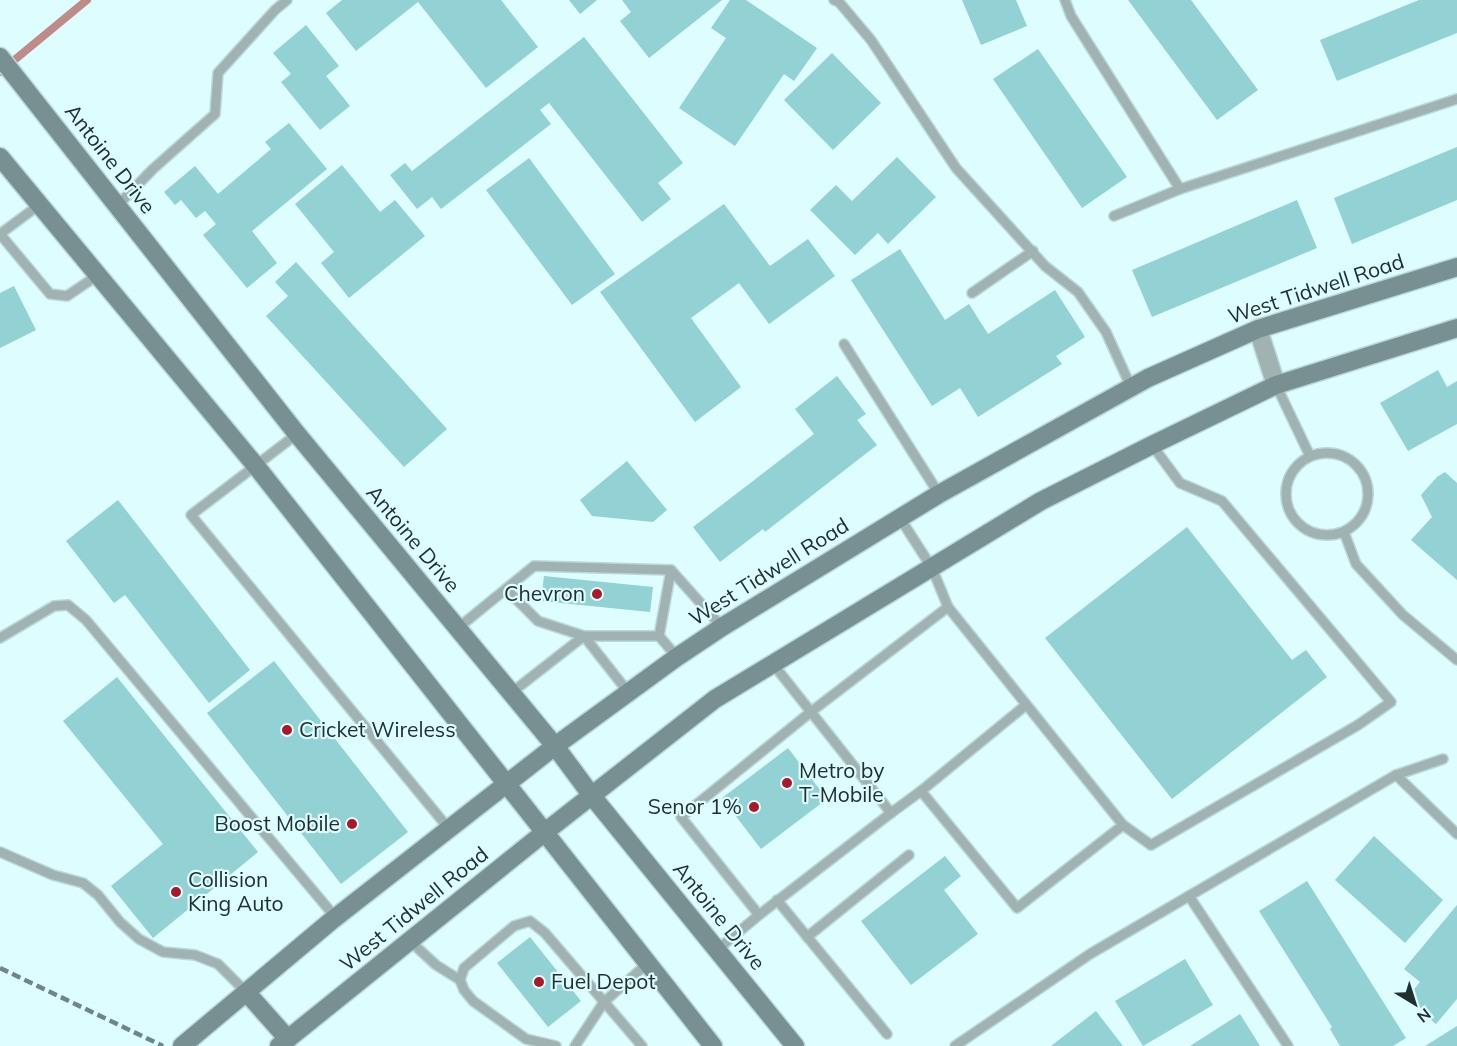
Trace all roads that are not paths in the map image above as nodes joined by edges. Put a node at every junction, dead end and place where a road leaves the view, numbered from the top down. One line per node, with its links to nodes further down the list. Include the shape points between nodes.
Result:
1 (287, 0): 9 (lane, via 218,73 215,114)
2 (834, 0): 12 (lane, via 872,40 956,168)
3 (1065, 0): 7 (lane, via 1071,16)
4 (0, 57): 9 (main road, Antoine Drive)
5 (1457, 99): 7 (lane)
6 (4, 161): 8 (main road)
7 (1179, 189): 10 (lane)
8 (39, 205): 11 (lane); 14 (main road)
9 (118, 206): 21 (main road, Antoine Drive)
10 (1114, 216)
11 (0, 234): 14 (lane, via 50,294 67,296)
12 (1033, 251): 15 (lane); 20 (lane, via 1078,292 1106,332)
13 (1457, 267): 16 (main road, West Tidwell Road)
14 (98, 275): 24 (main road)
15 (972, 293)
16 (1258, 328): 19 (street); 20 (main road, West Tidwell Road)
17 (1457, 328): 19 (main road, West Tidwell Road)
18 (844, 344): 25 (lane)
19 (1276, 385): 22 (main road, West Tidwell Road); 23 (lane)
20 (1131, 387): 25 (main road, West Tidwell Road)
21 (297, 434): 24 (lane); 33 (main road, Antoine Drive)
22 (1152, 445): 28 (main road, West Tidwell Road, via 1041,501); 51 (lane, via 1180,483 1222,501 1391,702 1151,845)
23 (1310, 456): 27 (lane, via 1292,471 1285,494 1287,505 1292,516 1310,531 1321,535); 27 (lane, via 1333,452 1345,456 1355,462 1367,482 1367,506)
24 (256, 466): 47 (main road); 52 (lane, via 191,515)
25 (939, 494): 26 (main road, West Tidwell Road)
26 (900, 518): 28 (lane); 32 (main road, West Tidwell Road)
27 (1344, 532): 38 (lane, via 1356,564 1403,615)
28 (932, 568): 31 (lane); 39 (main road, West Tidwell Road)
29 (671, 570): 30 (lane, via 534,566); 32 (lane); 35 (lane)
30 (506, 589): 33 (lane); 34 (lane, via 538,621)
31 (948, 607): 42 (lane); 43 (lane)
32 (722, 627): 37 (main road, West Tidwell Road)
33 (458, 628): 41 (main road, Antoine Drive)
34 (584, 636): 35 (lane); 40 (lane); 41 (lane)
35 (659, 636): 37 (lane)
36 (0, 638): 60 (lane, via 54,606 68,605 86,620)
37 (677, 657): 40 (main road, West Tidwell Road)
38 (1456, 659)
39 (773, 664): 43 (lane); 49 (main road, West Tidwell Road, via 716,699)
40 (628, 692): 44 (main road, West Tidwell Road)
41 (511, 693): 44 (main road, Antoine Drive)
42 (1026, 705): 48 (lane); 51 (lane)
43 (812, 711): 50 (lane); 59 (lane, via 681,817)
44 (555, 746): 47 (main road, West Tidwell Road); 49 (main road, Antoine Drive)
45 (1443, 759): 46 (lane)
46 (1396, 775): 54 (lane); 57 (lane)
47 (507, 783): 52 (main road, West Tidwell Road); 53 (main road)
48 (921, 791): 50 (lane); 51 (lane, via 1017,908)
49 (592, 796): 53 (main road, West Tidwell Road); 63 (main road, Antoine Drive)
50 (891, 813): 58 (lane)
51 (1123, 825)
52 (449, 829): 60 (main road, West Tidwell Road)
53 (545, 832): 62 (main road, West Tidwell Road); 64 (main road)
54 (1457, 834)
55 (0, 852): 66 (lane, via 53,875 83,883 139,939 163,952 195,955 218,964)
56 (909, 855): 61 (lane)
57 (1189, 896): 76 (lane, via 1090,954); 77 (lane)
58 (777, 900): 59 (lane); 61 (lane)
59 (759, 915): 63 (lane)
60 (336, 918): 66 (main road, West Tidwell Road)
61 (807, 937): 68 (lane)
62 (410, 941): 65 (lane); 69 (main road, West Tidwell Road)
63 (717, 950): 75 (main road, Antoine Drive)
64 (648, 963): 67 (lane); 74 (main road)
65 (460, 980): 67 (lane, via 464,968 514,926 530,921); 71 (lane, via 473,1001 526,1039)
66 (247, 993): 69 (main road); 70 (main road, West Tidwell Road)
67 (604, 1002): 72 (lane); 73 (lane)
68 (887, 1034)
69 (283, 1042)
70 (182, 1046)
71 (556, 1046)
72 (575, 1046)
73 (642, 1046)
74 (713, 1046)
75 (795, 1046)
76 (955, 1046)
77 (1288, 1046)

